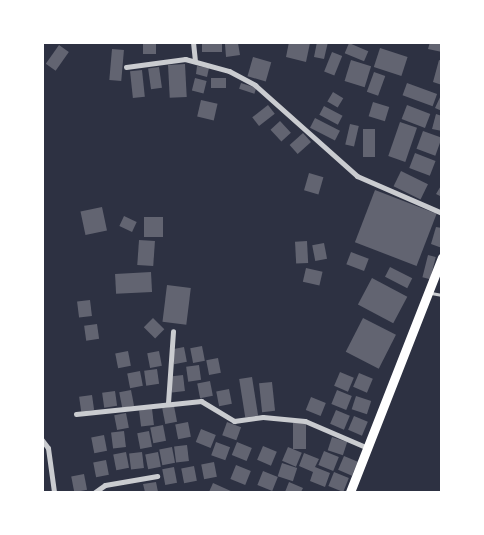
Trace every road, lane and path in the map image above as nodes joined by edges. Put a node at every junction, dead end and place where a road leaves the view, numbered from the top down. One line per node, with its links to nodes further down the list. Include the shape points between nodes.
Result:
1 (192, 42): 2 (street)
2 (195, 60): 3 (street); 4 (street, via 254,85 357,176)
3 (126, 67)
4 (442, 213)
5 (442, 257): 6 (main road)
6 (428, 292): 7 (lane); 12 (main road)
7 (442, 294)
8 (173, 331): 9 (street)
9 (168, 403): 10 (street); 12 (street, via 204,402 240,423 263,418 305,421)
10 (76, 414)
11 (42, 440): 14 (street, via 48,448)
12 (368, 448): 16 (main road)
13 (157, 476): 15 (street, via 105,484)
14 (54, 492)
15 (95, 492)
16 (350, 492)

